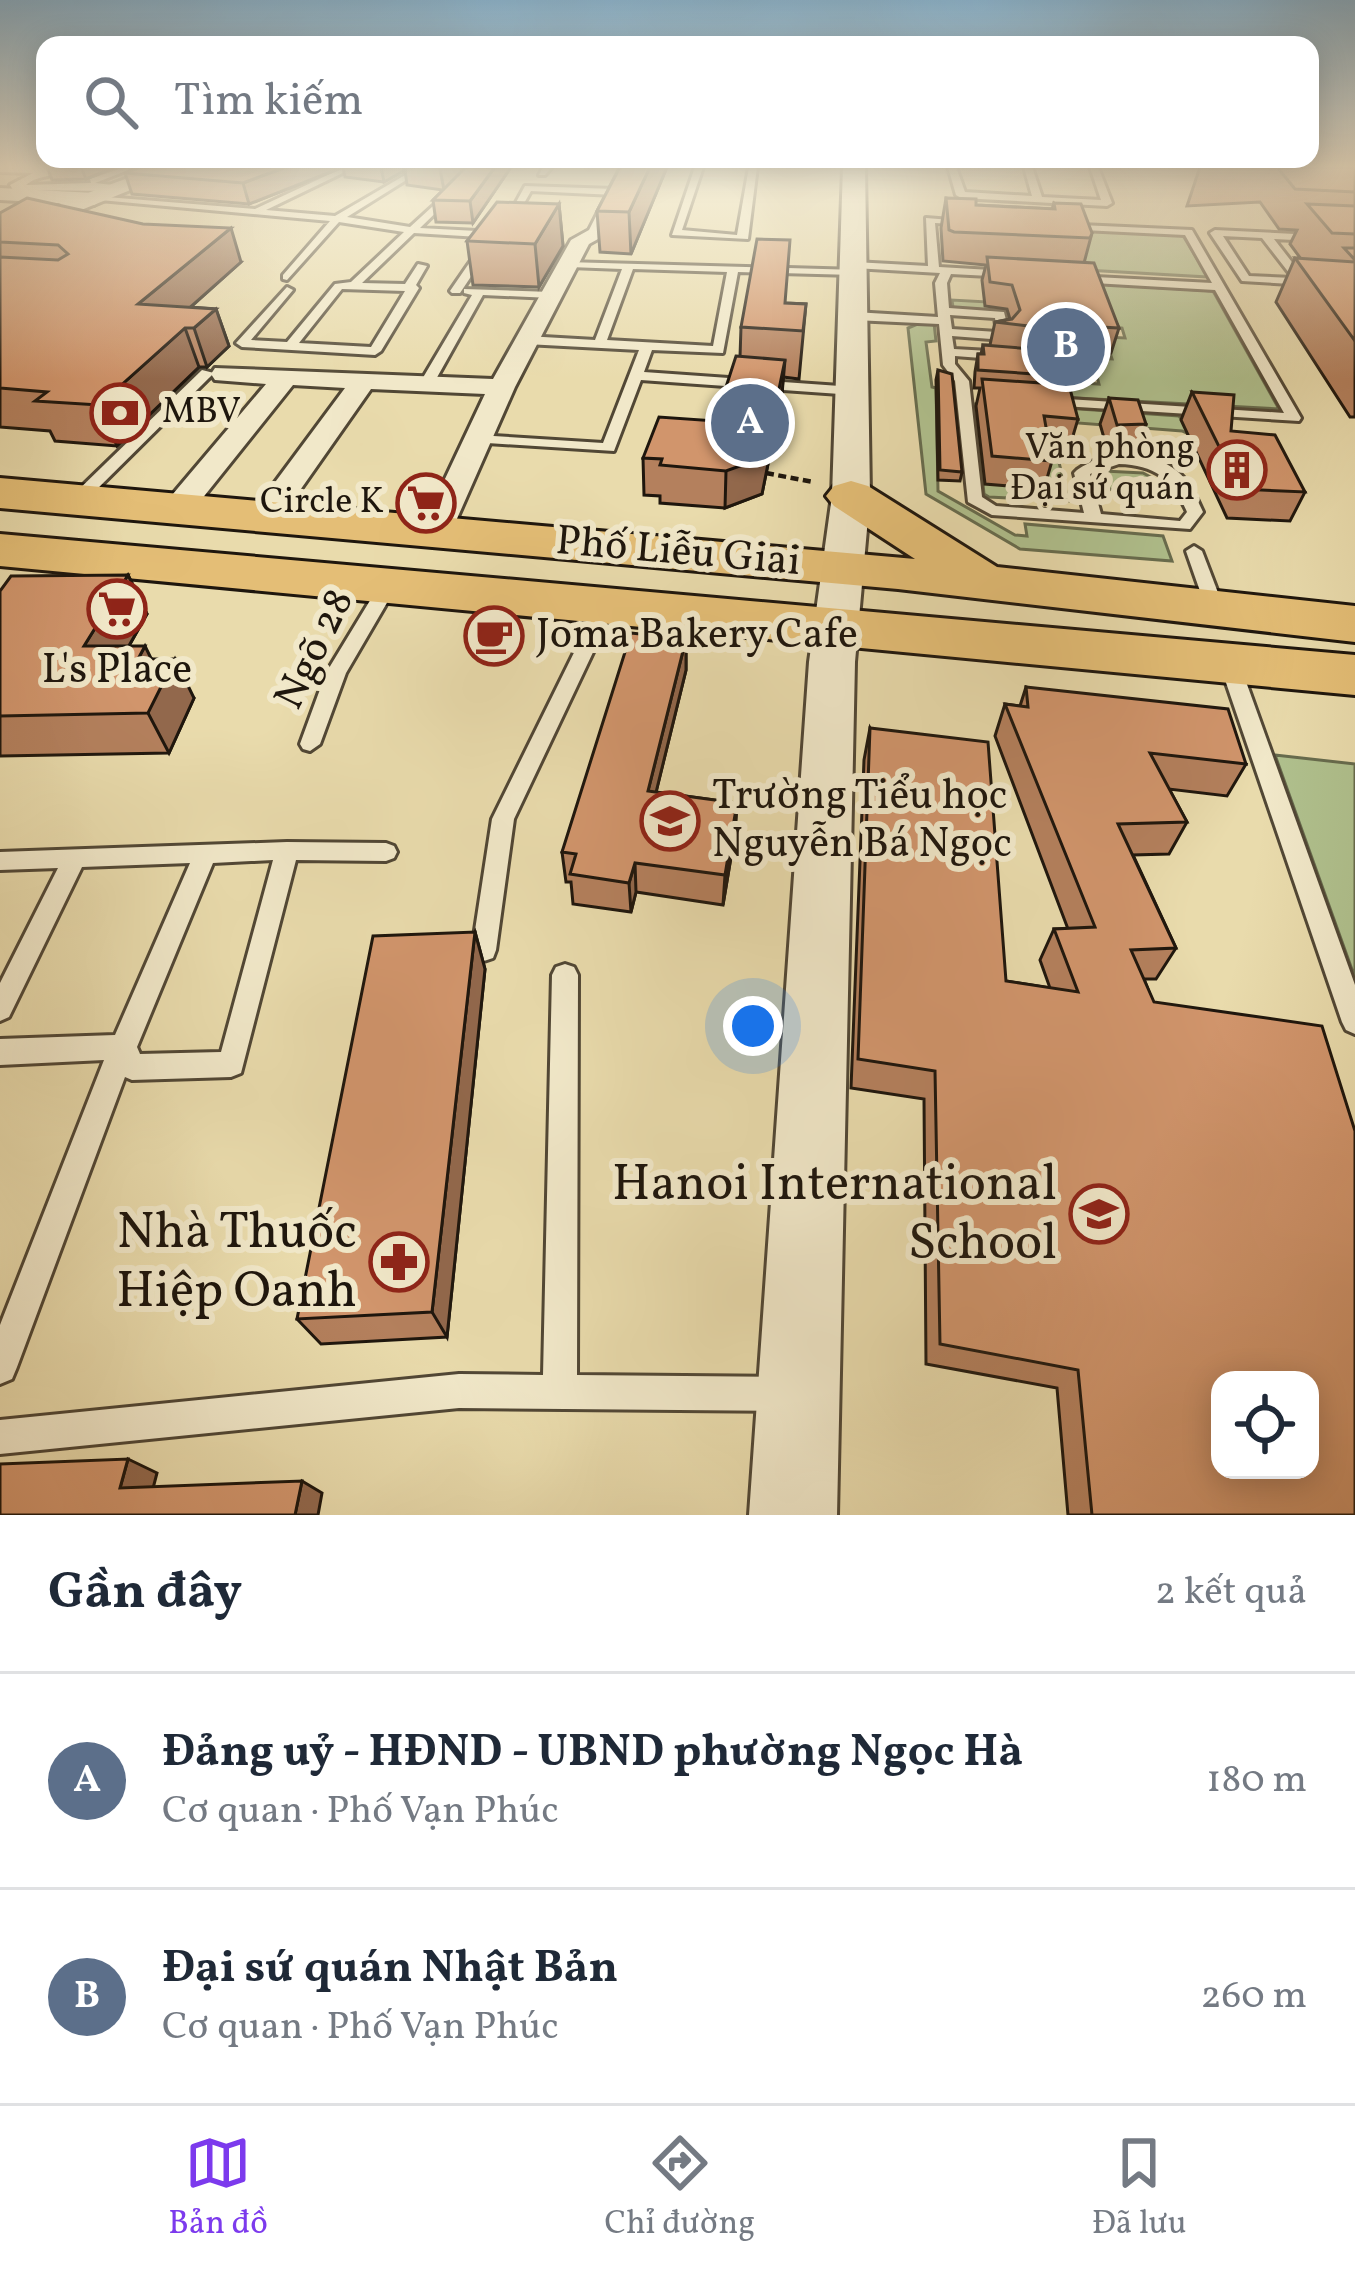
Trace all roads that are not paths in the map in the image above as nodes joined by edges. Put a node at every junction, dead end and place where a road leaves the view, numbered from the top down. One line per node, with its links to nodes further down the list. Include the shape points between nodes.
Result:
1 (322, 238): 33 (lane, via 242,344)
2 (400, 238): 22 (lane, via 354,285)
3 (492, 238): 25 (lane, via 456,290)
4 (590, 238): 12 (street)
5 (854, 238): 16 (street)
6 (934, 238): 17 (lane)
7 (1191, 238): 23 (lane)
8 (1218, 238): 20 (lane, via 1246,279)
9 (1266, 238): 20 (lane)
10 (1303, 238): 11 (lane)
11 (1355, 240)
12 (570, 248): 14 (lane); 26 (street)
13 (422, 266): 24 (lane)
14 (628, 266): 15 (lane); 30 (lane)
15 (733, 267): 16 (lane); 31 (lane, via 719,350)
16 (854, 268): 17 (lane); 27 (street)
17 (940, 270): 18 (lane); 28 (lane)
18 (1032, 276)
19 (1053, 277): 23 (lane)
20 (1302, 282): 21 (lane)
21 (1355, 285)
22 (339, 286): 24 (lane); 33 (lane)
23 (1219, 287): 43 (lane, via 1294,418)
24 (413, 288): 33 (lane, via 375,350)
25 (479, 292): 26 (lane); 38 (lane)
26 (550, 295): 29 (street)
27 (854, 316): 28 (lane); 40 (street)
28 (944, 322): 32 (lane)
29 (526, 340): 30 (lane); 39 (street)
30 (600, 343): 31 (lane)
31 (647, 346): 36 (lane)
32 (947, 352): 34 (lane, via 1058,360); 41 (lane)
33 (288, 361): 35 (street); 37 (street); 48 (street)
34 (1072, 368)
35 (215, 374): 47 (lane)
36 (637, 376): 40 (lane); 44 (lane, via 609,448)
37 (365, 379): 38 (street); 49 (street)
38 (428, 381): 39 (street)
39 (502, 387): 44 (street)
40 (854, 391): 45 (street)
41 (964, 396): 42 (lane); 50 (lane, via 974,499 992,510)
42 (982, 397)
43 (1052, 402)
44 (476, 439): 51 (street)
45 (836, 490): 54 (main road); 56 (street)
46 (3, 496): 47 (main road, Phố Liễu Giai)
47 (78, 499): 48 (main road, Phố Liễu Giai)
48 (178, 508): 49 (main road, Phố Liễu Giai)
49 (266, 516): 51 (main road, Phố Liễu Giai)
50 (1094, 519): 52 (lane); 52 (lane, via 1082,472 1100,461 1130,460 1182,484 1195,512)
51 (436, 532): 56 (main road, Phố Liễu Giai)
52 (1189, 539): 59 (lane)
53 (0, 550): 55 (main road, Phố Liễu Giai)
54 (998, 588): 56 (main road, Phố Liễu Giai); 59 (main road, Phố Liễu Giai)
55 (386, 589): 57 (main road, Phố Liễu Giai); 60 (lane, Ngõ 28, via 336,673)
56 (840, 597): 57 (main road, Phố Liễu Giai); 59 (main road, Phố Liễu Giai); 74 (street)
57 (605, 608): 66 (lane, via 503,819)
58 (1354, 637): 59 (main road, Phố Liễu Giai)
59 (1223, 638): 69 (lane)
60 (310, 744)
61 (287, 850): 62 (lane); 63 (lane); 70 (lane, via 231,1064 132,1067)
62 (386, 852)
63 (206, 854): 64 (lane); 70 (lane)
64 (75, 858): 65 (lane); 68 (lane)
65 (0, 861)
66 (484, 950)
67 (565, 975): 73 (lane)
68 (0, 1010)
69 (1355, 1022)
70 (123, 1047): 71 (lane); 72 (lane)
71 (0, 1052)
72 (0, 1367)
73 (560, 1394): 74 (lane); 75 (lane, via 459,1391)
74 (801, 1394): 76 (street)
75 (0, 1437)
76 (793, 1515)

